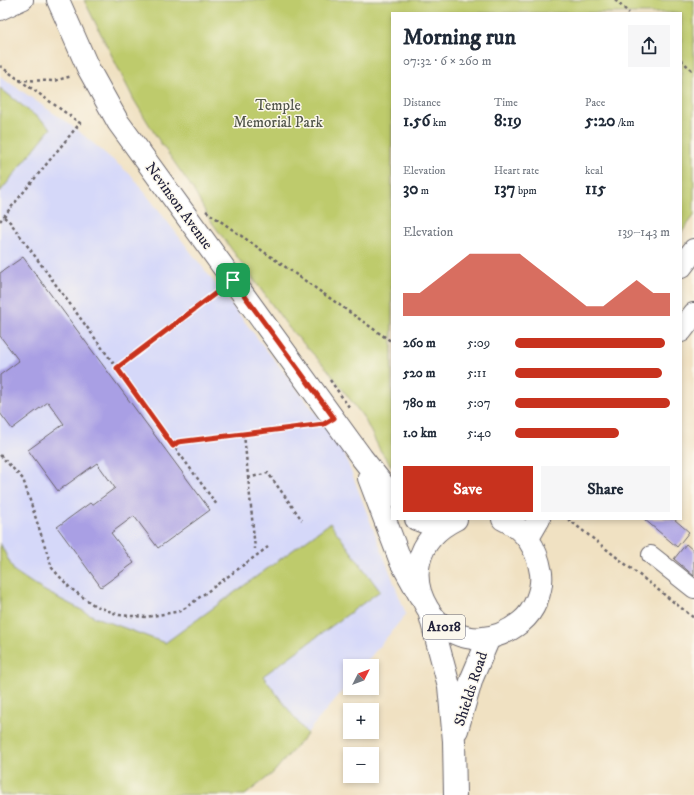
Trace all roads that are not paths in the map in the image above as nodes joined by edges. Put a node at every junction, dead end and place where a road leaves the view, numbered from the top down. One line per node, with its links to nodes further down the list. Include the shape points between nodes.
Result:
1 (24, 0): 3 (street)
2 (58, 0): 8 (main road, Nevinson Avenue, via 88,68 118,122)
3 (0, 11)
4 (694, 250): 5 (main road)
5 (682, 266)
6 (694, 314): 7 (main road)
7 (682, 330)
8 (362, 458): 9 (main road, Nevinson Avenue); 17 (main road, Nevinson Avenue, via 401,562)
9 (391, 495)
10 (424, 520): 13 (main road)
11 (505, 520): 14 (main road, A1018)
12 (538, 520): 14 (main road)
13 (448, 523): 17 (main road, A1018, via 428,542 420,559 417,577)
14 (528, 538): 19 (main road, A1018, via 538,557 542,578 537,600 526,618 515,627)
15 (651, 555): 16 (street)
16 (694, 589)
17 (420, 596): 18 (main road, A1018)
18 (430, 615): 19 (main road, A1018, via 456,634 472,638); 20 (main road, Shields Road / A1018, via 448,686)
19 (489, 638): 20 (main road, Shields Road / A1018, via 472,678)
20 (454, 741): 21 (main road, Shields Road / A1018)
21 (455, 795)

